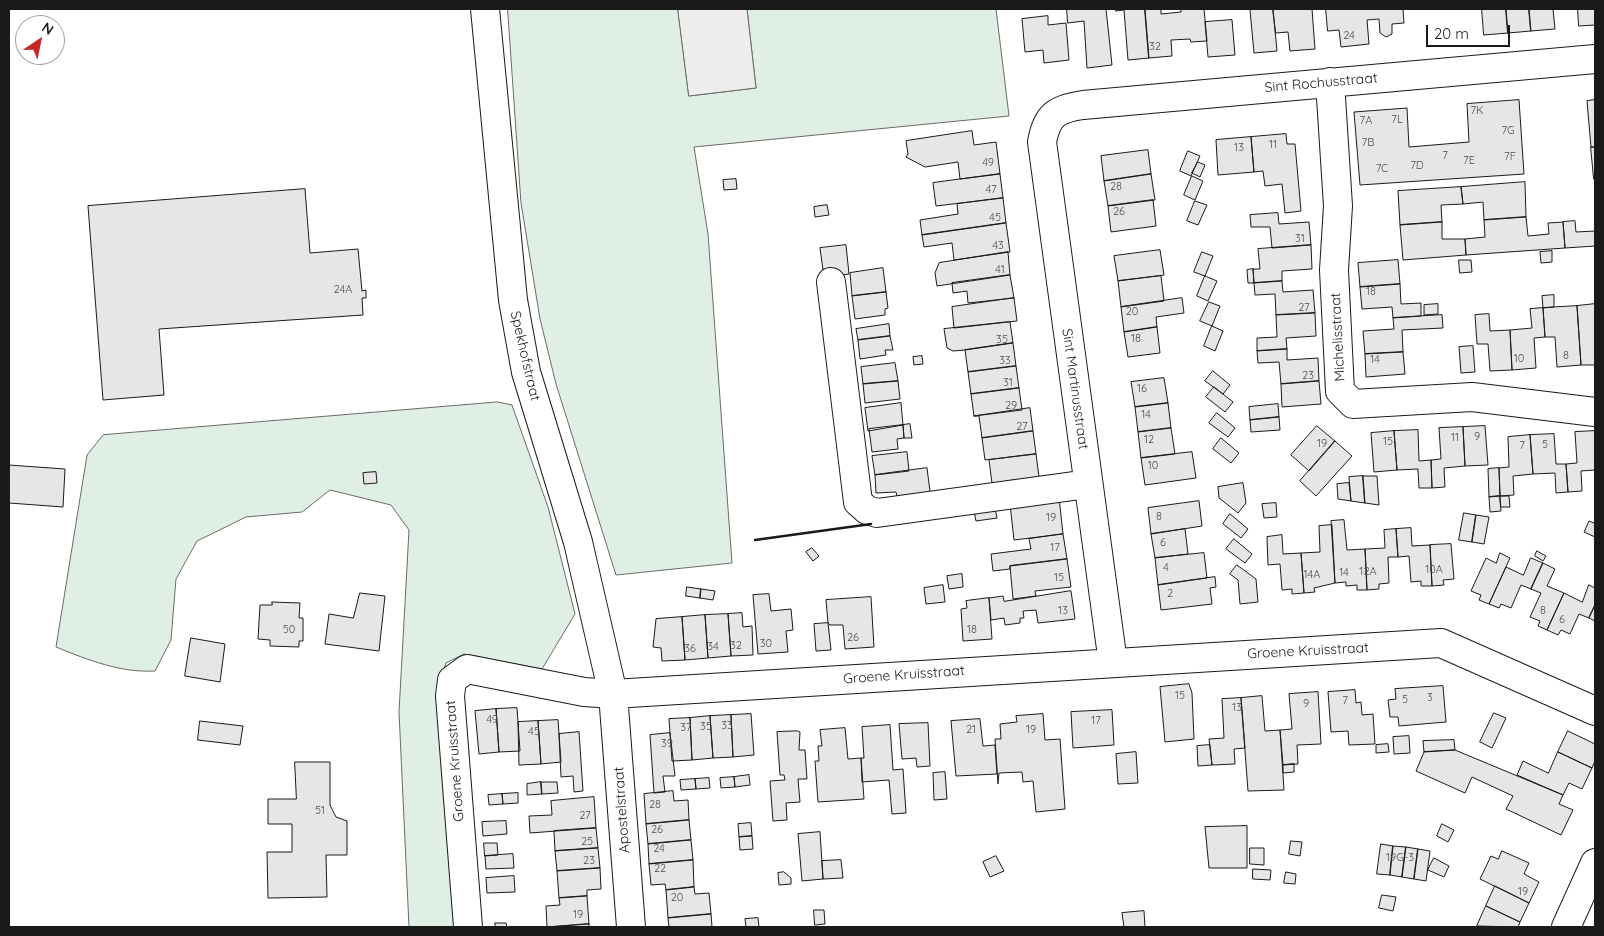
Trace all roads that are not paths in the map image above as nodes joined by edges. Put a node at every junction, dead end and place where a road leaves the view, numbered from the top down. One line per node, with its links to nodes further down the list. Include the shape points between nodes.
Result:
1 (485, 9): 9 (street, Spekhofstraat, via 513,300 526,372 578,542)
2 (1595, 59): 3 (street, Sint Rochusstraat)
3 (1330, 82): 4 (street, Sint Rochusstraat, via 1066,107); 6 (street, Michelisstraat, via 1338,206 1334,270 1340,391 1353,404 1472,397)
4 (1051, 117): 7 (street, Sint Martinusstraat, via 1042,142)
5 (830, 282): 7 (street, via 858,502 867,510 877,513)
6 (1595, 412)
7 (1088, 484): 8 (street, Sint Martinusstraat)
8 (1113, 662): 9 (street, Groene Kruisstraat); 10 (street, Groene Kruisstraat, via 1441,643)
9 (613, 694): 12 (street, Groene Kruisstraat, via 584,692 473,670 462,671 452,680 450,696); 13 (street, Apostelstraat)
10 (1595, 711)
11 (1595, 863): 14 (street)
12 (468, 927)
13 (631, 927)
14 (1566, 927)

